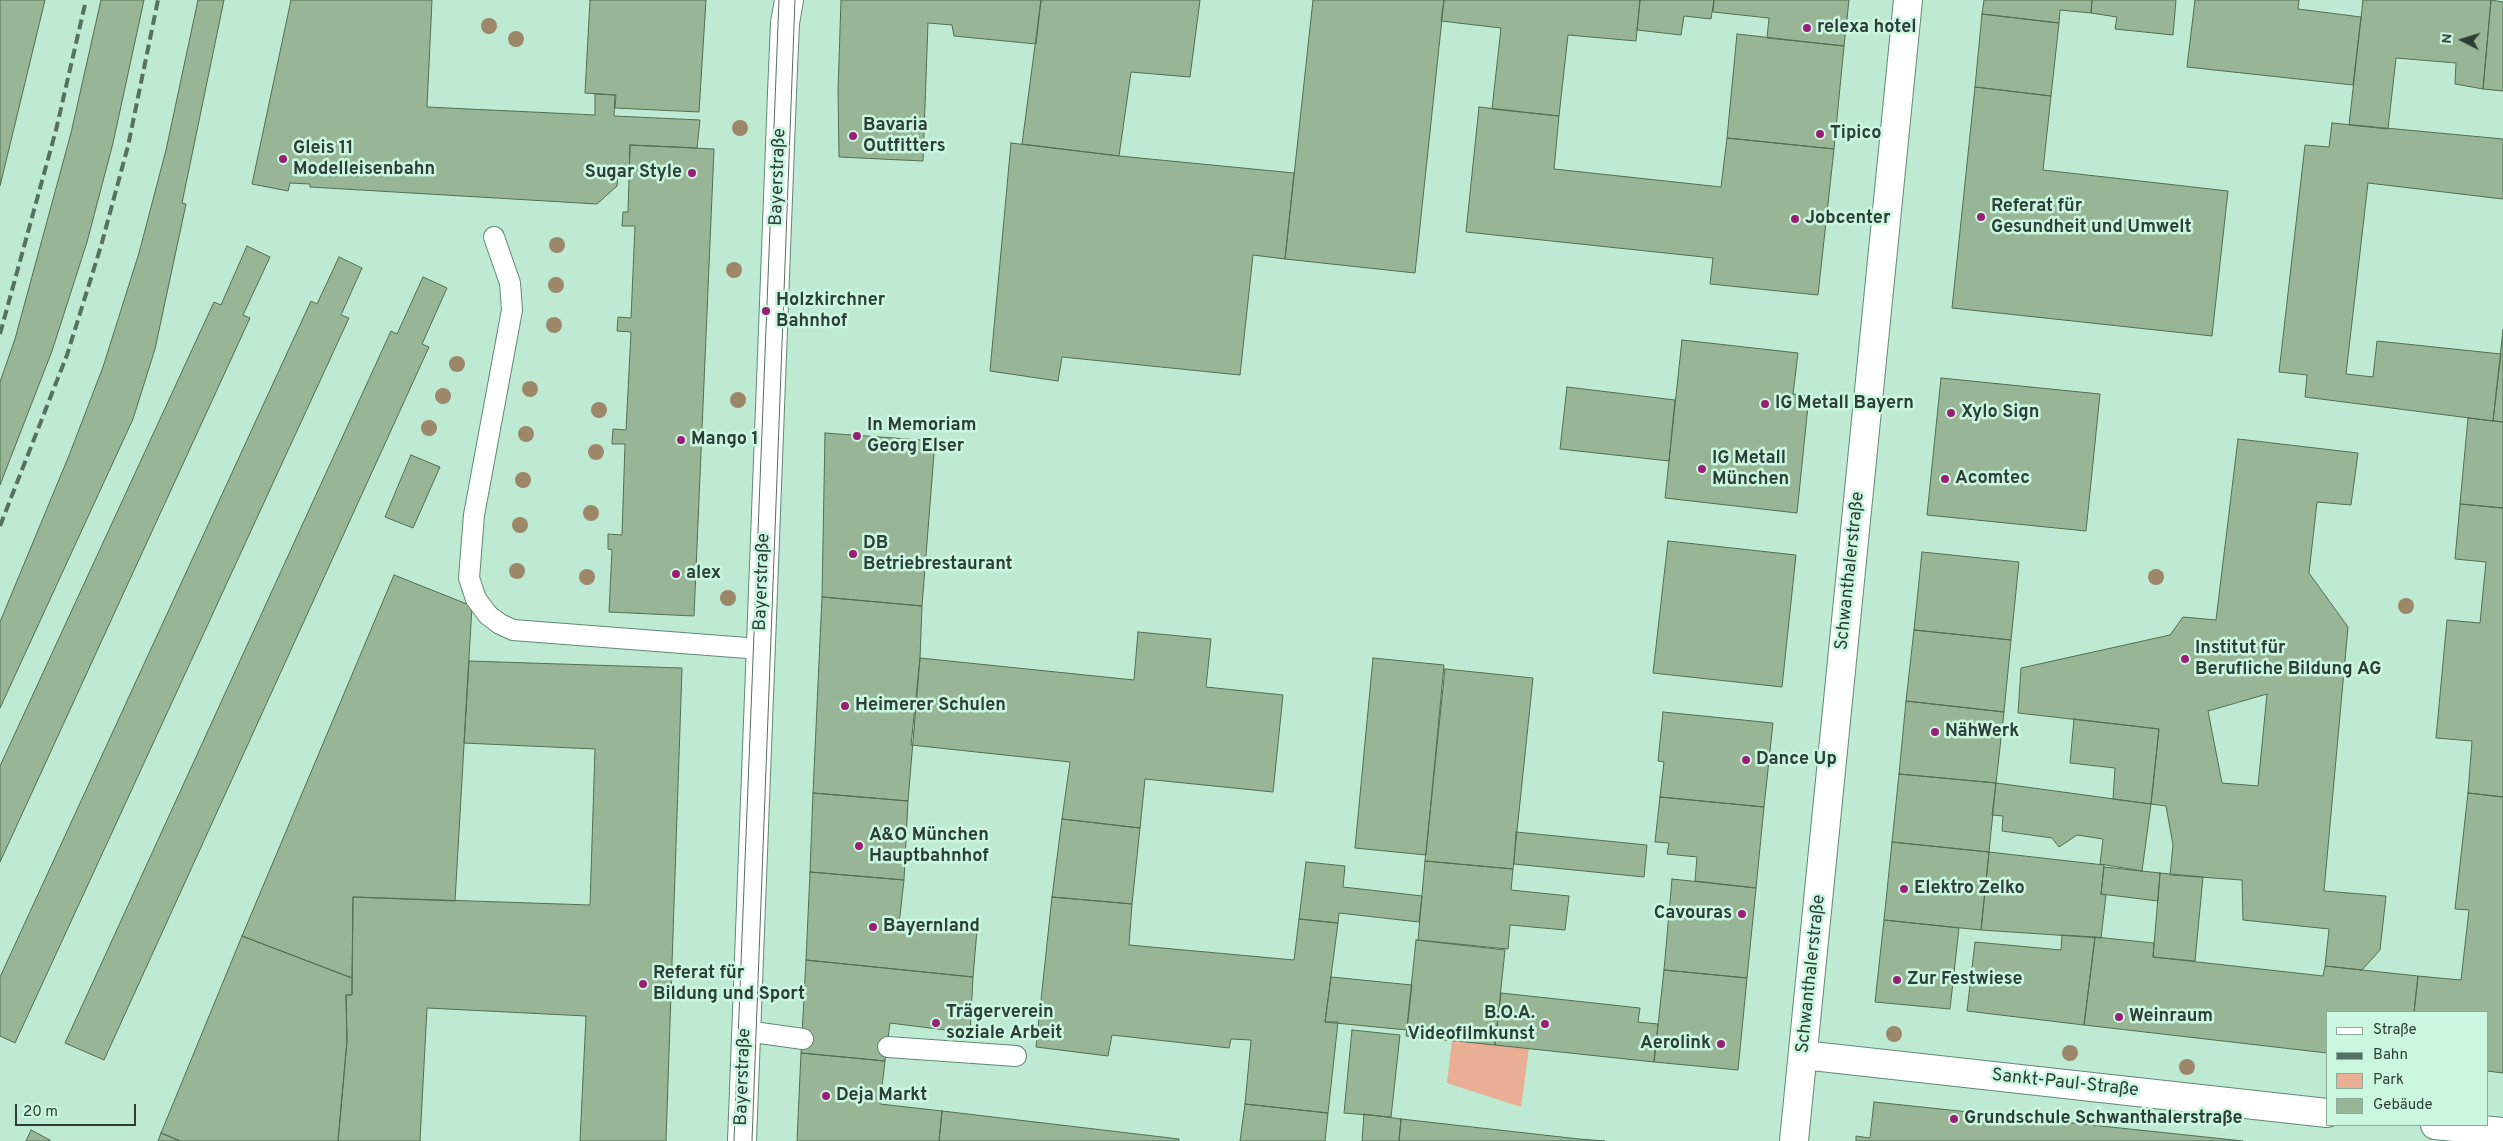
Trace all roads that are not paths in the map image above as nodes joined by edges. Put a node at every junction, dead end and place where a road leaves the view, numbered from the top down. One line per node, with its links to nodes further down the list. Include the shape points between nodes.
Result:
1 (1908, 0): 8 (street, Schwanthalerstraße)
2 (785, 8): 4 (street, Bayerstraße)
3 (494, 238): 4 (lane, via 510,283 512,310 473,523 469,578 476,599 488,615 513,630)
4 (760, 650): 5 (street, Bayerstraße)
5 (746, 1032): 6 (lane); 13 (street, Bayerstraße)
6 (803, 1039)
7 (888, 1047): 9 (lane)
8 (1803, 1055): 10 (street, Sankt-Paul-Straße); 14 (street, Schwanthalerstraße)
9 (1016, 1056)
10 (2326, 1113)
11 (2445, 1126): 12 (street)
12 (2503, 1132)
13 (742, 1141)
14 (1794, 1141)

